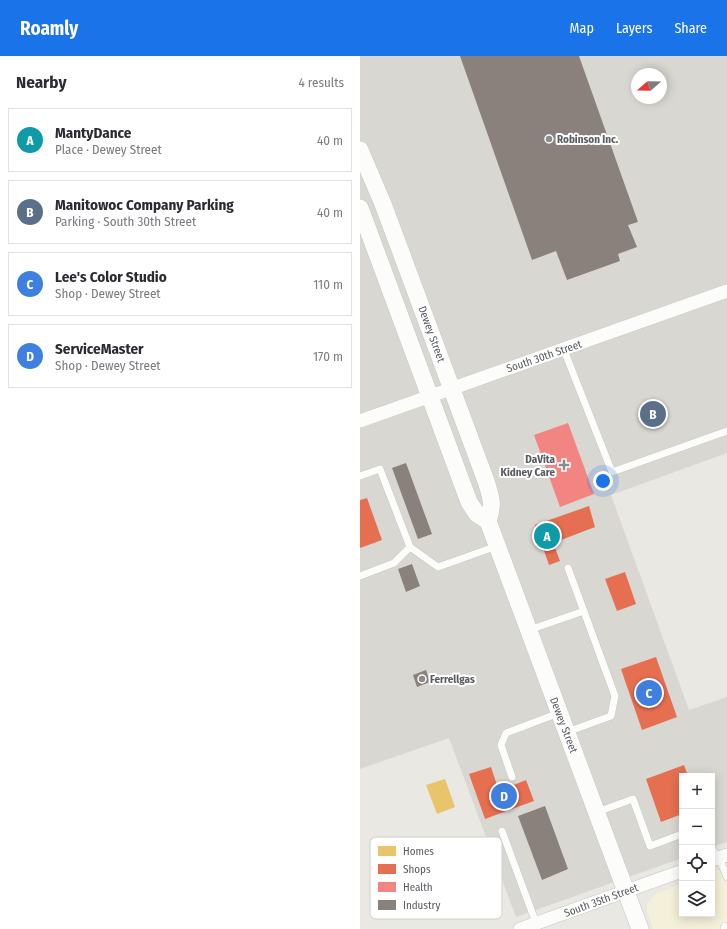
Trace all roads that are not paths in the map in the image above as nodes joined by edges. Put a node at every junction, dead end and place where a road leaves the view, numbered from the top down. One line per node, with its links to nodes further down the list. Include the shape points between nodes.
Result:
1 (360, 150): 5 (street, Dewey Street, via 384,204)
2 (360, 208): 6 (street, Dewey Street)
3 (727, 291): 4 (street, South 30th Street)
4 (564, 350): 5 (street, South 30th Street); 8 (lane, via 612,472)
5 (452, 388): 6 (street, South 30th Street); 10 (street, Dewey Street, via 490,496 492,504)
6 (429, 397): 7 (street, South 30th Street); 10 (street, Dewey Street, via 469,502 477,514)
7 (360, 421)
8 (727, 430)
9 (360, 476): 12 (lane, via 380,469)
10 (488, 521): 11 (street, Dewey Street)
11 (497, 546): 12 (lane, via 438,567); 16 (street, Dewey Street)
12 (410, 547): 14 (lane, via 394,563)
13 (568, 568): 15 (lane)
14 (360, 576)
15 (584, 611): 16 (lane); 18 (lane, via 615,696 611,716)
16 (528, 630): 17 (street, Dewey Street)
17 (560, 713): 18 (street, Dewey Street); 19 (lane, via 506,733 501,745)
18 (567, 732): 20 (street, Dewey Street)
19 (512, 776)
20 (597, 813): 22 (lane, via 633,799 650,846); 26 (street, Dewey Street)
21 (502, 830): 27 (lane)
22 (679, 835)
23 (718, 856): 25 (lane)
24 (679, 872): 26 (street, South 35th Street)
25 (727, 877)
26 (626, 890): 27 (street, South 35th Street); 30 (street, Dewey Street)
27 (536, 923): 29 (street, South 35th Street)
28 (727, 926): 31 (lane)
29 (520, 929)
30 (640, 929)
31 (724, 929)

